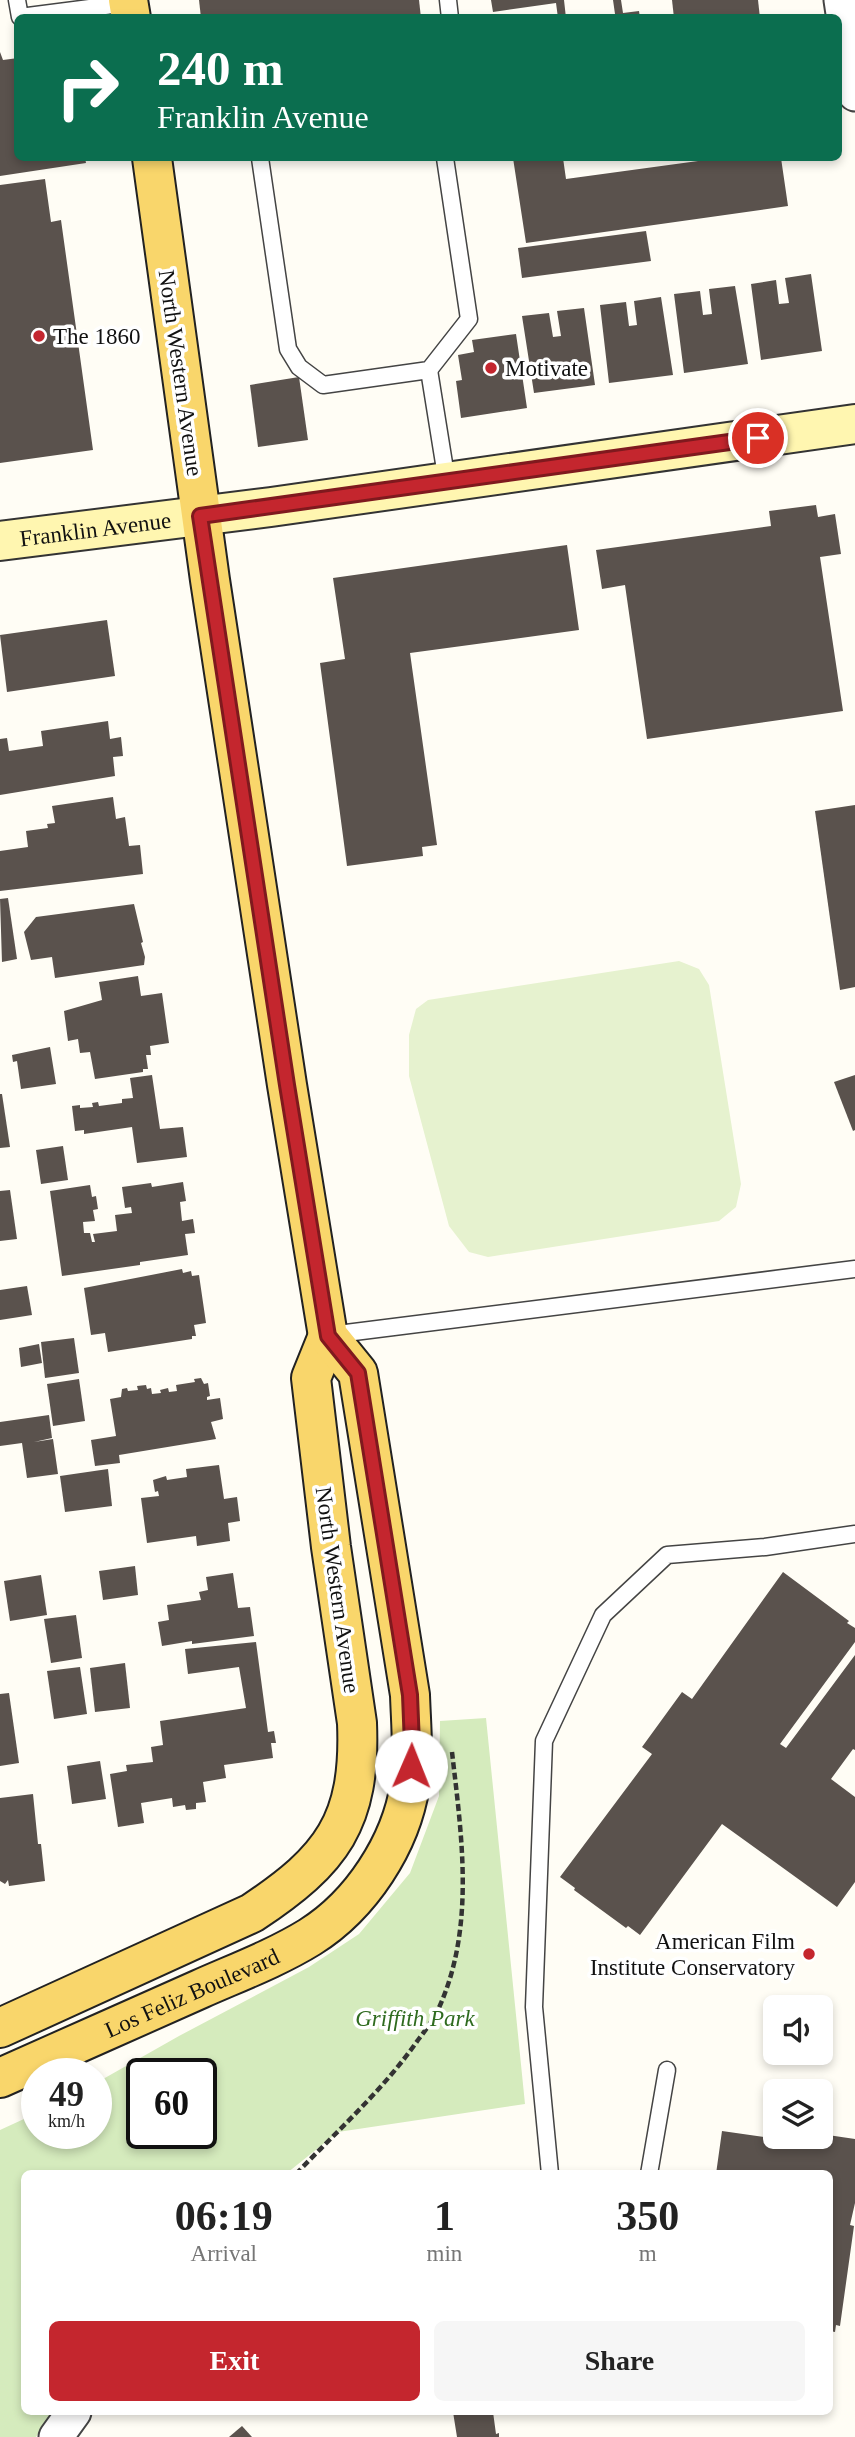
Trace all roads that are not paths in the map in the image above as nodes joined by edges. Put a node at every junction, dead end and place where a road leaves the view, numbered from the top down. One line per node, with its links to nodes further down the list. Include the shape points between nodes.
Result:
1 (841, 0): 4 (street)
2 (129, 7): 3 (lane)
3 (53, 14)
4 (855, 94)
5 (152, 161): 11 (main road, North Western Avenue)
6 (260, 161): 8 (lane, via 288,349 299,367 323,384)
7 (445, 161): 8 (lane, via 469,318)
8 (429, 370): 10 (lane)
9 (855, 425): 10 (main road, Franklin Avenue)
10 (447, 482): 11 (main road, Franklin Avenue)
11 (200, 516): 12 (main road, Franklin Avenue); 14 (main road, North Western Avenue)
12 (0, 541)
13 (855, 1269): 14 (lane)
14 (328, 1336): 16 (main road, North Western Avenue, via 310,1377 358,1753 348,1811); 17 (main road, North Western Avenue, via 358,1373 410,1695 410,1786 398,1829)
15 (855, 1534): 21 (lane, via 667,1555 603,1615 544,1741 534,2007)
16 (332, 1843): 18 (main road, Los Feliz Boulevard, via 312,1868 252,1913)
17 (369, 1883): 20 (main road, Los Feliz Boulevard, via 312,1937)
18 (0, 2028)
19 (667, 2070): 22 (lane)
20 (0, 2078)
21 (550, 2170)
22 (650, 2170)
23 (72, 2415): 24 (street)
24 (56, 2437)

